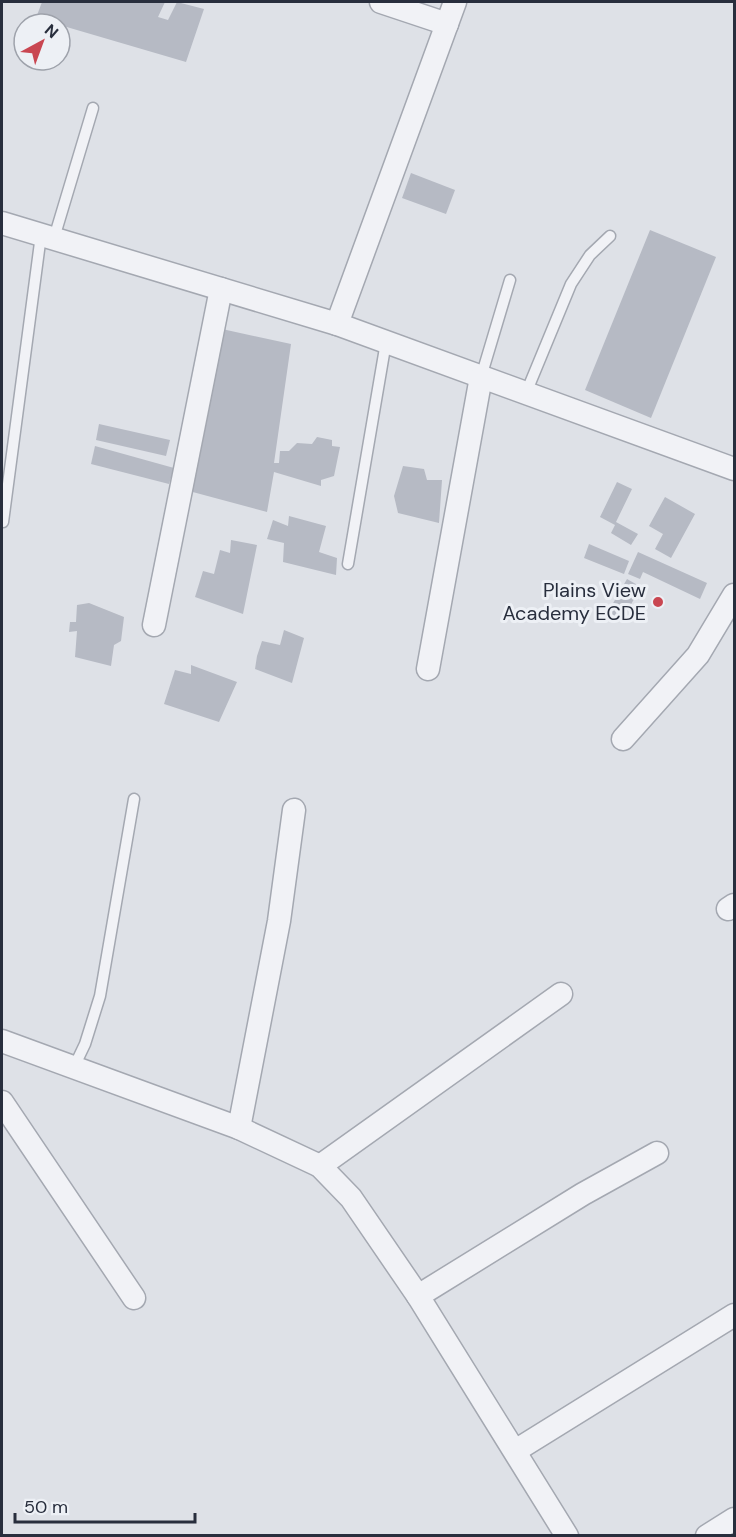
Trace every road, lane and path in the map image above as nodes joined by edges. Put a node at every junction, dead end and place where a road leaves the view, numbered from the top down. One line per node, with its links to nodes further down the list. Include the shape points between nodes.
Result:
1 (381, 2): 3 (street)
2 (455, 2): 3 (street)
3 (447, 24): 10 (street)
4 (93, 108): 6 (lane)
5 (2, 222): 6 (street)
6 (48, 236): 9 (street); 15 (lane)
7 (610, 236): 13 (lane, via 590,255 571,284)
8 (510, 280): 12 (lane)
9 (221, 289): 10 (street); 18 (street)
10 (337, 324): 11 (street)
11 (386, 342): 12 (street); 16 (lane)
12 (481, 377): 13 (street); 19 (street)
13 (526, 393): 14 (street)
14 (735, 470)
15 (3, 522)
16 (348, 564)
17 (735, 595): 20 (street, via 698,655)
18 (154, 625)
19 (428, 669)
20 (623, 739)
21 (134, 799): 25 (lane, via 100,996)
22 (294, 810): 27 (street, via 279,921)
23 (561, 994): 29 (street)
24 (2, 1041): 25 (street)
25 (74, 1067): 27 (street)
26 (2, 1102): 31 (street)
27 (239, 1128): 29 (street)
28 (657, 1152): 30 (street)
29 (320, 1166): 30 (street, via 351,1198)
30 (418, 1296): 33 (street)
31 (134, 1298)
32 (735, 1315): 33 (street)
33 (515, 1451): 35 (street)
34 (735, 1519): 36 (street)
35 (567, 1536)
36 (707, 1536)

